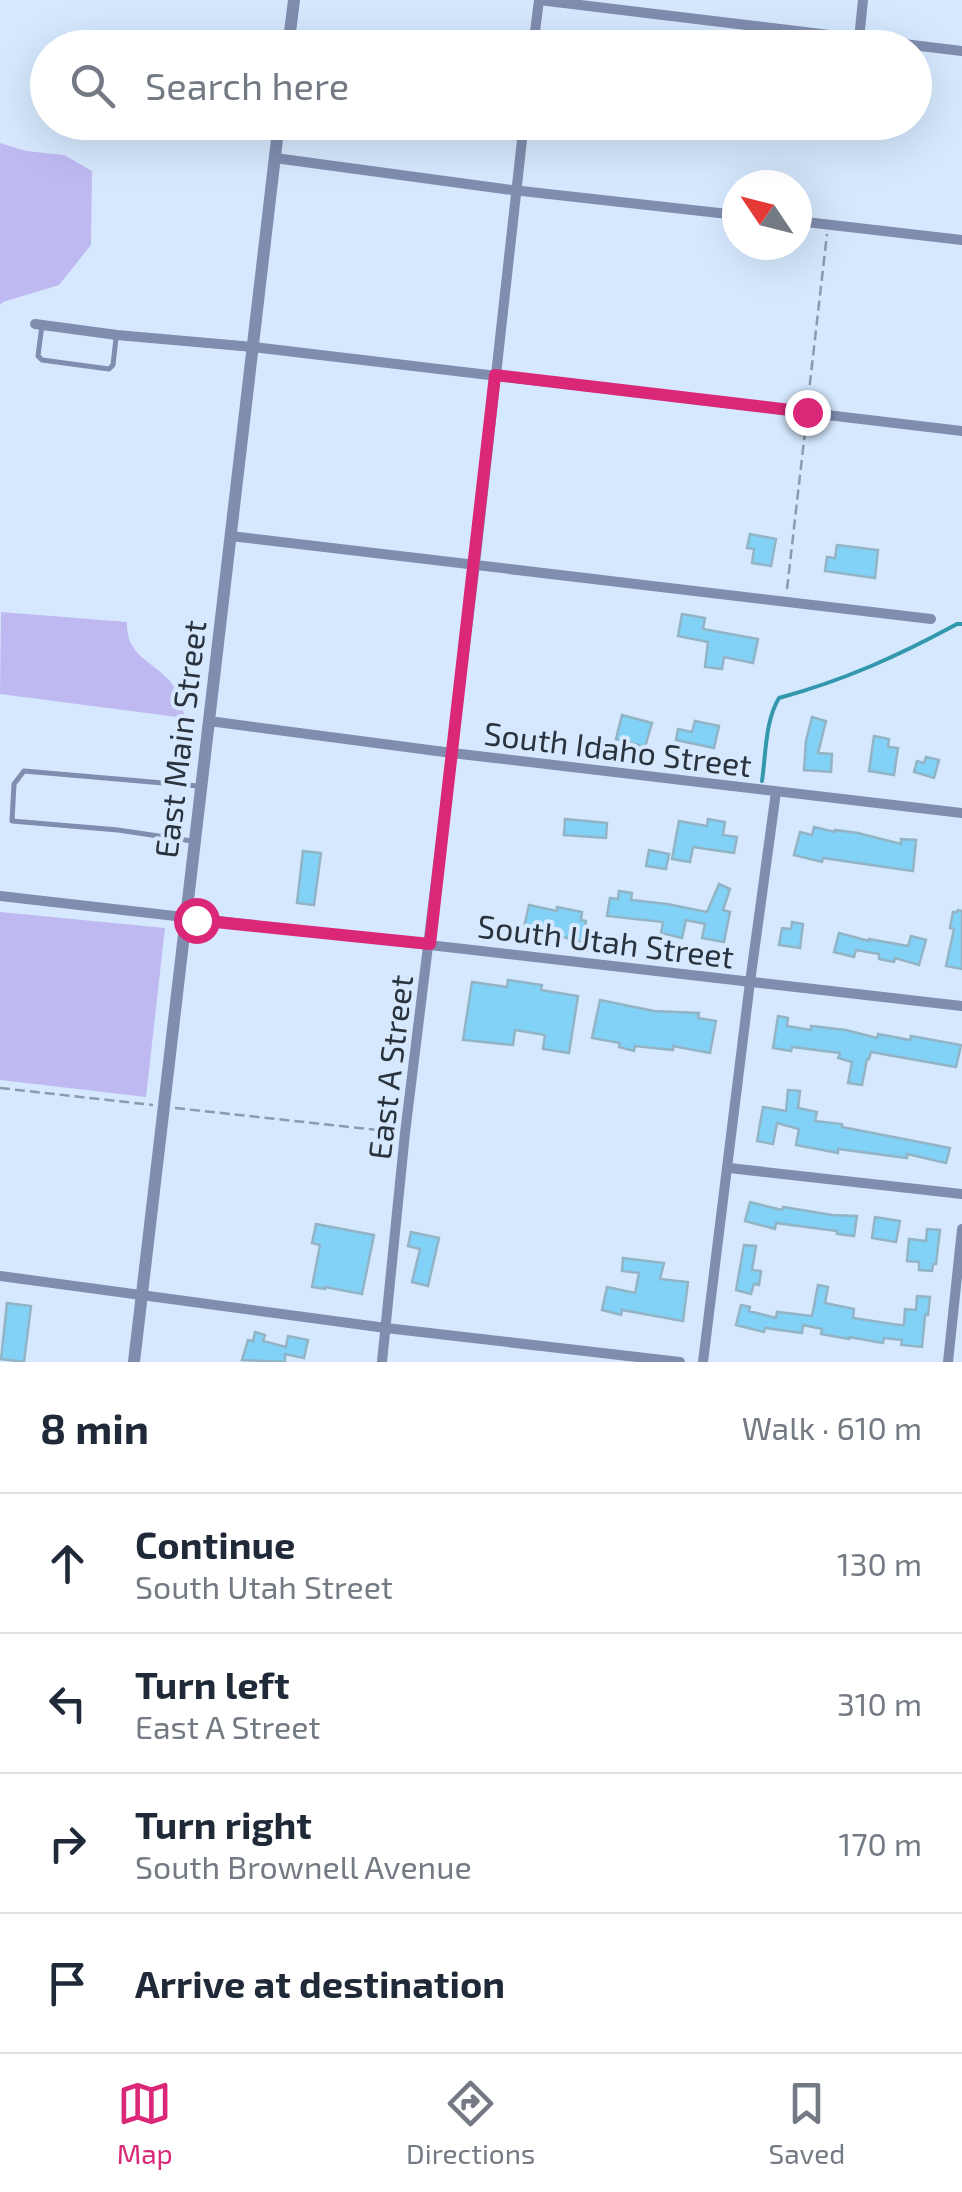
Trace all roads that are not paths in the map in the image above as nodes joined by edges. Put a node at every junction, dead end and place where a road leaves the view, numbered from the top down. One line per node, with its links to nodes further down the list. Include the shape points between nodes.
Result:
1 (294, 0): 4 (street)
2 (539, 0): 5 (street); 6 (street)
3 (863, 0): 7 (street)
4 (290, 30)
5 (535, 30)
6 (785, 30)
7 (860, 30)
8 (932, 48): 9 (street)
9 (962, 51)
10 (277, 140): 12 (street, East Main Street)
11 (522, 140): 13 (street, East A Street)
12 (275, 158): 13 (street); 19 (street, East Main Street)
13 (516, 190): 14 (street); 20 (street, East A Street)
14 (722, 212)
15 (812, 223): 16 (street)
16 (962, 240)
17 (38, 325): 18 (street); 18 (lane, via 42,360 109,370)
18 (116, 335): 19 (street)
19 (253, 346): 20 (street); 22 (street, East Main Street)
20 (495, 375): 21 (street); 23 (street, East A Street)
21 (962, 431)
22 (231, 536): 23 (street); 25 (street, East Main Street)
23 (475, 564): 24 (street); 26 (street, East A Street)
24 (931, 619)
25 (209, 722): 26 (street, South Idaho Street); 27 (street, East Main Street)
26 (452, 753): 28 (street, South Idaho Street); 33 (street, East A Street)
27 (201, 787): 30 (street, East Main Street); 30 (lane, via 24,771 14,784 12,821)
28 (776, 792): 29 (street, South Idaho Street); 34 (street)
29 (962, 813)
30 (194, 841): 32 (street, East Main Street)
31 (0, 896): 32 (street, South Utah Street)
32 (184, 918): 33 (street, South Utah Street); 40 (street, East Main Street)
33 (430, 944): 34 (street, South Utah Street); 41 (street, East A Street)
34 (750, 982): 35 (street, South Utah Street); 36 (street)
35 (962, 1006)
36 (728, 1168): 37 (street); 45 (street)
37 (962, 1194)
38 (962, 1229): 46 (street)
39 (0, 1276): 40 (street)
40 (142, 1296): 41 (street); 42 (street, East Main Street)
41 (386, 1328): 43 (street, East A Street); 44 (street)
42 (134, 1362)
43 (382, 1362)
44 (680, 1362)
45 (703, 1362)
46 (948, 1362)

